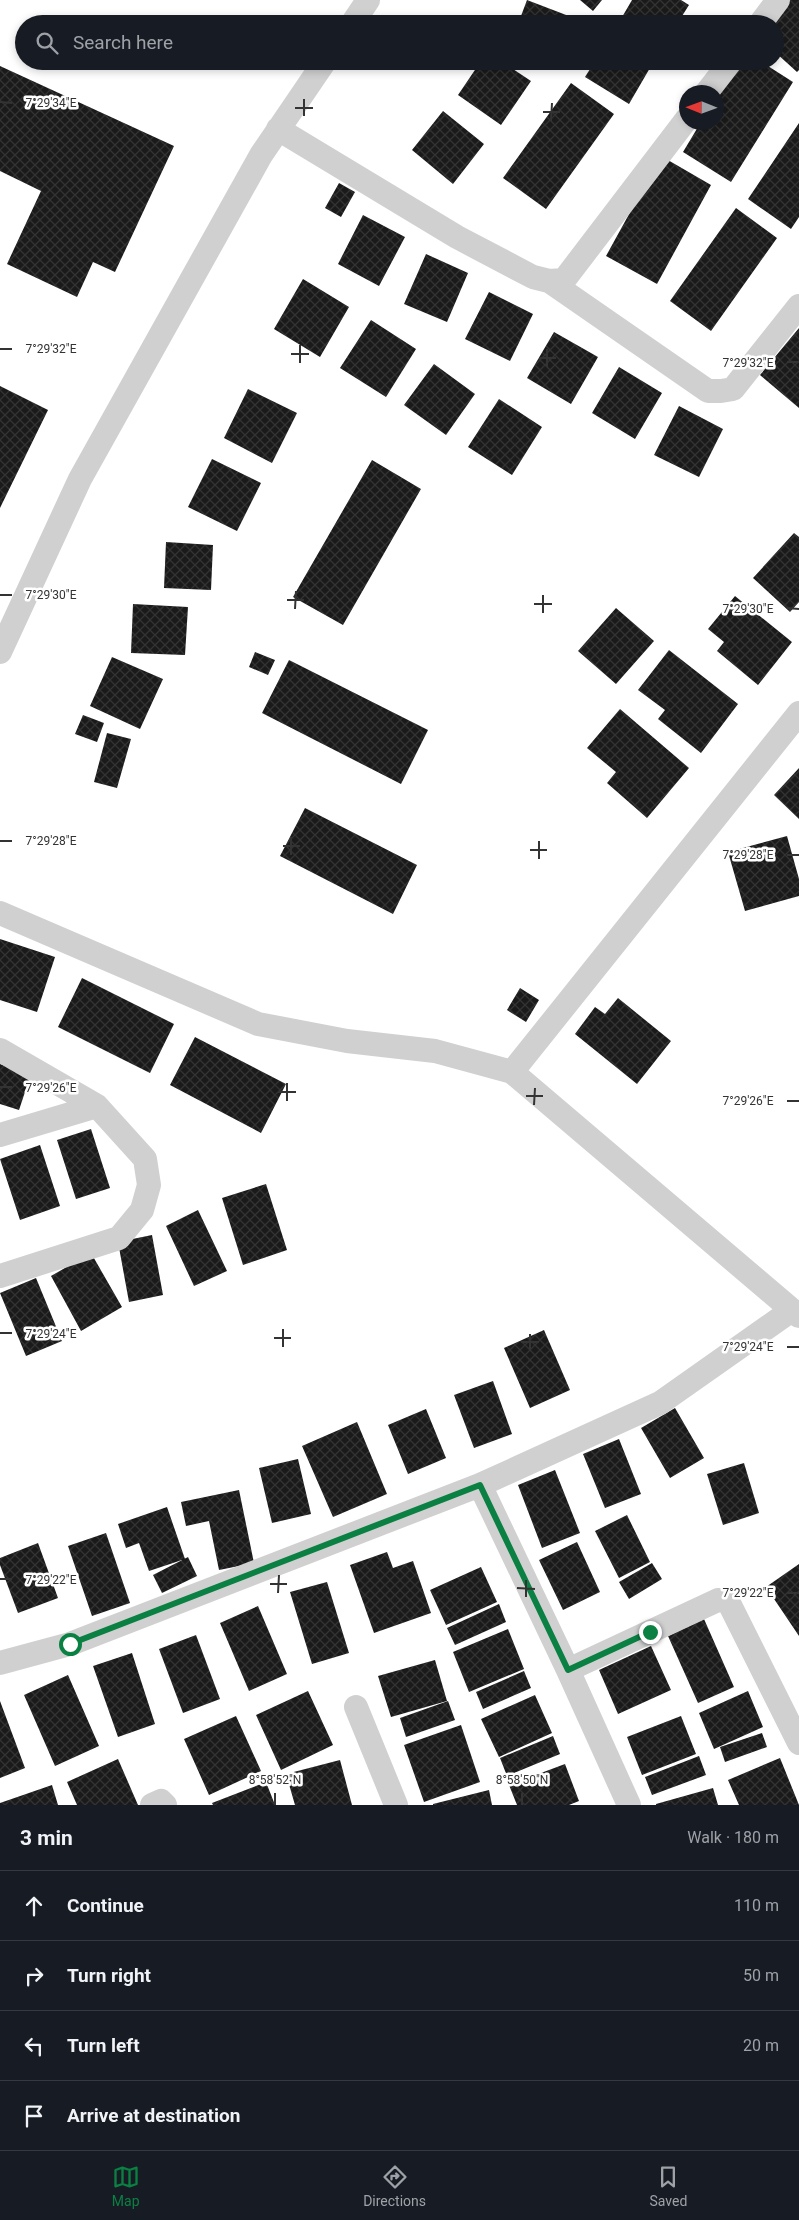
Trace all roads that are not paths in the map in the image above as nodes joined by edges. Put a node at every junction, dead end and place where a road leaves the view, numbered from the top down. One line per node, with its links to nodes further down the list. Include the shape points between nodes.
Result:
1 (368, 0): 3 (street)
2 (778, 0): 4 (street)
3 (358, 15)
4 (767, 15)
5 (320, 70): 8 (street)
6 (724, 70): 7 (street)
7 (712, 85)
8 (278, 129): 10 (street, via 457,236 533,277); 12 (street, via 80,479)
9 (679, 129): 10 (street, via 564,280)
10 (549, 281): 11 (street, via 708,391 733,389)
11 (799, 306)
12 (0, 652)
13 (799, 713): 16 (street)
14 (0, 913): 16 (street, via 258,1024 435,1051)
15 (0, 1050): 17 (street)
16 (512, 1072): 20 (street)
17 (97, 1106): 18 (street); 19 (street, via 145,1159 150,1185 142,1210 119,1238)
18 (0, 1135)
19 (0, 1276)
20 (796, 1313): 21 (street, via 660,1403)
21 (480, 1485): 22 (street, via 70,1644); 23 (street)
22 (0, 1663)
23 (568, 1670): 25 (street, via 718,1600 728,1601); 29 (street)
24 (356, 1707): 28 (street)
25 (799, 1743)
26 (152, 1805): 27 (street, via 161,1801)
27 (165, 1805)
28 (396, 1805)
29 (629, 1805)

